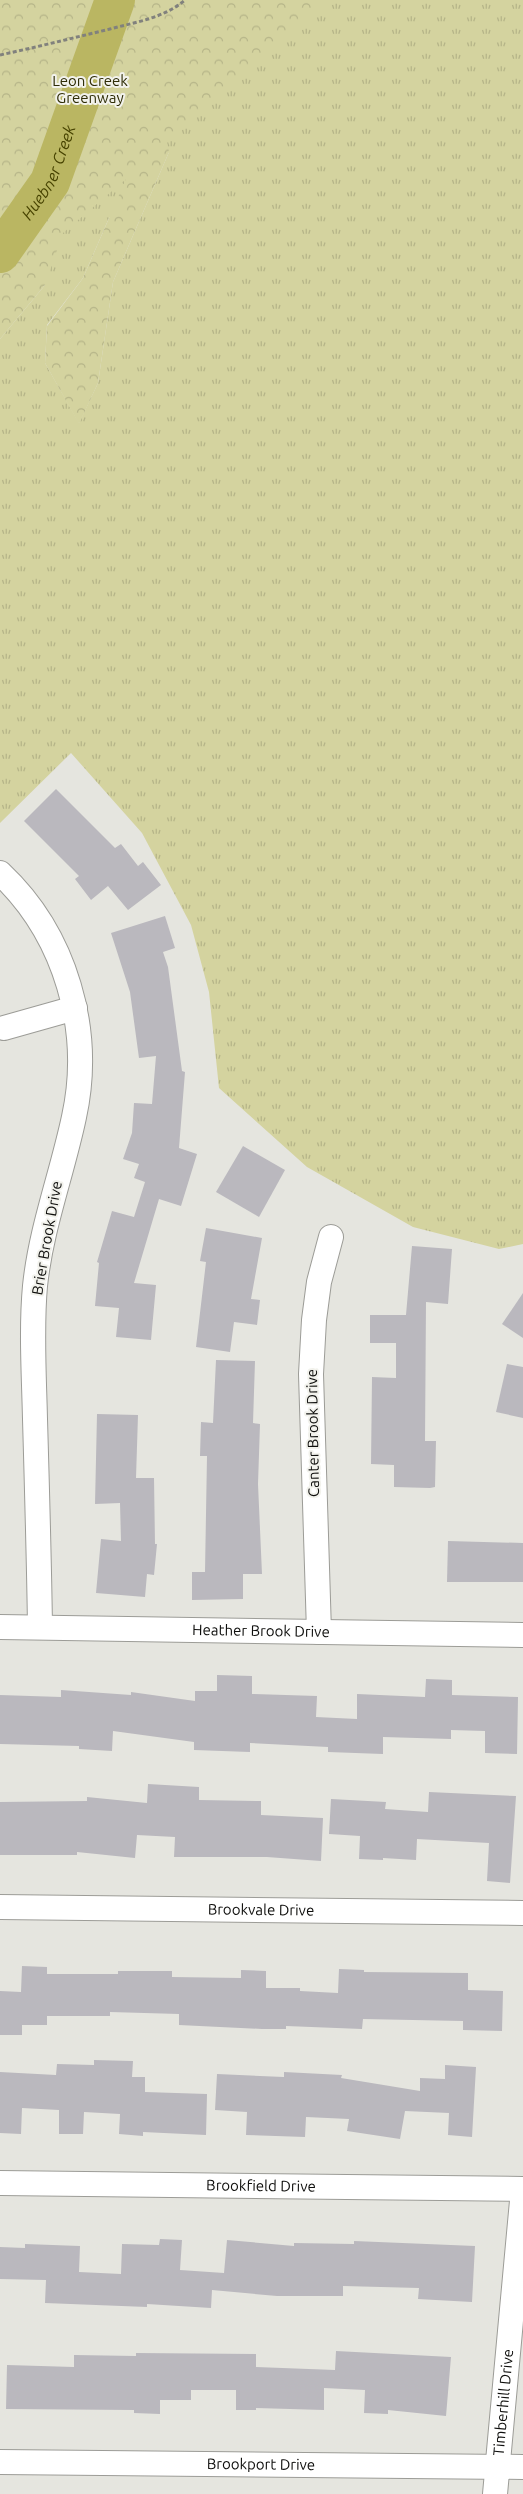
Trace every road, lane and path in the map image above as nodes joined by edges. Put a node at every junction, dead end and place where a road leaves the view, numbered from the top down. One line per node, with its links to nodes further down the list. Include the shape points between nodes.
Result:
1 (185, 0): 2 (path, via 160,16)
2 (0, 56)
3 (0, 873): 4 (street, Brier Brook Drive, via 46,931 68,982)
4 (75, 1008): 5 (street); 8 (street, Brier Brook Drive, via 79,1035 78,1090 74,1117 49,1209 36,1286 34,1357)
5 (4, 1028)
6 (331, 1237): 9 (street, Canter Brook Drive, via 319,1282 311,1374)
7 (0, 1627): 8 (street, Heather Brook Drive)
8 (40, 1627): 9 (street, Heather Brook Drive)
9 (319, 1632): 10 (street, Heather Brook Drive)
10 (523, 1635)
11 (0, 1907): 12 (street, Brookvale Drive)
12 (523, 1913)
13 (0, 2183): 14 (street, Brookfield Drive)
14 (523, 2189): 17 (street, Timberhill Drive)
15 (0, 2462): 17 (street, Brookport Drive)
16 (523, 2467): 17 (street, Brookport Drive)
17 (497, 2468): 18 (street, Timberhill Drive)
18 (494, 2494)

